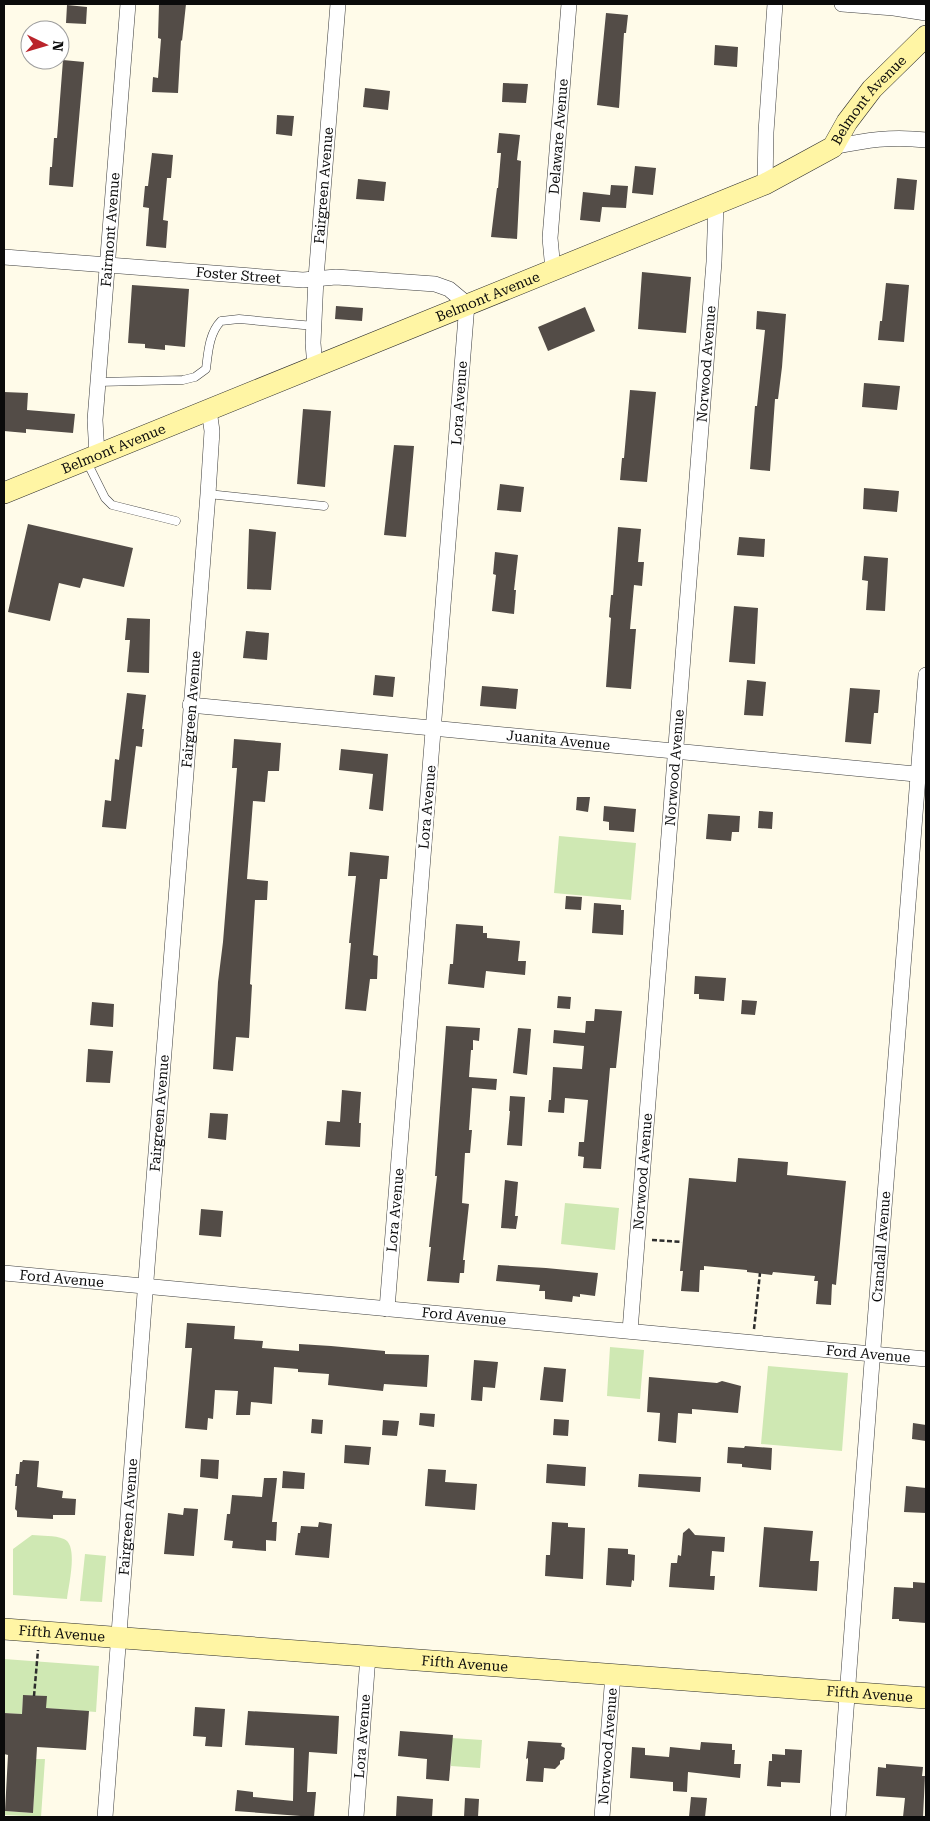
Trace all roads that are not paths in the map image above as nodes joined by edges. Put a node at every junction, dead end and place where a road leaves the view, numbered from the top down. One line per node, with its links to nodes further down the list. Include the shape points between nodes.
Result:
1 (128, 4): 13 (street, Fairmont Avenue)
2 (338, 4): 15 (street, Fairgreen Avenue)
3 (569, 4): 14 (street, Delaware Avenue, via 550,238)
4 (775, 4): 10 (street, via 766,132)
5 (842, 4): 6 (street)
6 (926, 13)
7 (926, 36): 9 (main road, Belmont Avenue, via 872,89)
8 (926, 140): 9 (street, via 900,137 870,139)
9 (833, 147): 10 (main road, Belmont Avenue)
10 (766, 184): 11 (main road, Belmont Avenue)
11 (716, 204): 14 (main road, Belmont Avenue); 29 (street, Norwood Avenue)
12 (4, 257): 13 (street, Foster Street)
13 (107, 265): 15 (street, Foster Street, via 303,280); 19 (street, Fairmont Avenue)
14 (553, 270): 16 (main road, Belmont Avenue)
15 (316, 278): 16 (street, Foster Street, via 435,284); 17 (street, Fairgreen Avenue)
16 (467, 304): 18 (main road, Belmont Avenue); 28 (street, Lora Avenue)
17 (314, 326): 18 (street, Fairgreen Avenue); 19 (lane, via 239,319 221,321 215,327 206,369 195,377)
18 (315, 367): 20 (main road, Belmont Avenue)
19 (98, 382): 21 (street, Fairmont Avenue)
20 (209, 410): 21 (main road, Belmont Avenue); 23 (street, Fairgreen Avenue, via 212,431)
21 (92, 458): 22 (main road, Belmont Avenue); 25 (lane, via 105,498 112,505)
22 (4, 493)
23 (208, 494): 24 (lane); 27 (street, Fairgreen Avenue)
24 (324, 506)
25 (176, 522)
26 (926, 675): 30 (street, Crandall Avenue)
27 (190, 705): 28 (street, Juanita Avenue); 32 (street, Fairgreen Avenue)
28 (434, 729): 29 (street, Juanita Avenue); 33 (street, Lora Avenue)
29 (676, 752): 30 (street, Juanita Avenue); 34 (street, Norwood Avenue)
30 (922, 775): 35 (street, Crandall Avenue)
31 (4, 1273): 32 (street, Ford Avenue)
32 (145, 1286): 33 (street, Ford Avenue); 38 (street, Fairgreen Avenue)
33 (387, 1309): 34 (street, Ford Avenue)
34 (630, 1331): 35 (street, Ford Avenue)
35 (872, 1354): 36 (street, Ford Avenue); 41 (street, Crandall Avenue)
36 (926, 1359)
37 (4, 1628): 38 (main road, Fifth Avenue)
38 (119, 1637): 39 (main road, Fifth Avenue); 43 (street, Fairgreen Avenue)
39 (368, 1656): 40 (main road, Fifth Avenue); 44 (street, Lora Avenue)
40 (613, 1674): 41 (main road, Fifth Avenue); 45 (street, Norwood Avenue)
41 (847, 1692): 42 (main road, Fifth Avenue); 46 (street, Crandall Avenue)
42 (926, 1698)
43 (105, 1817)
44 (356, 1817)
45 (602, 1817)
46 (838, 1817)

